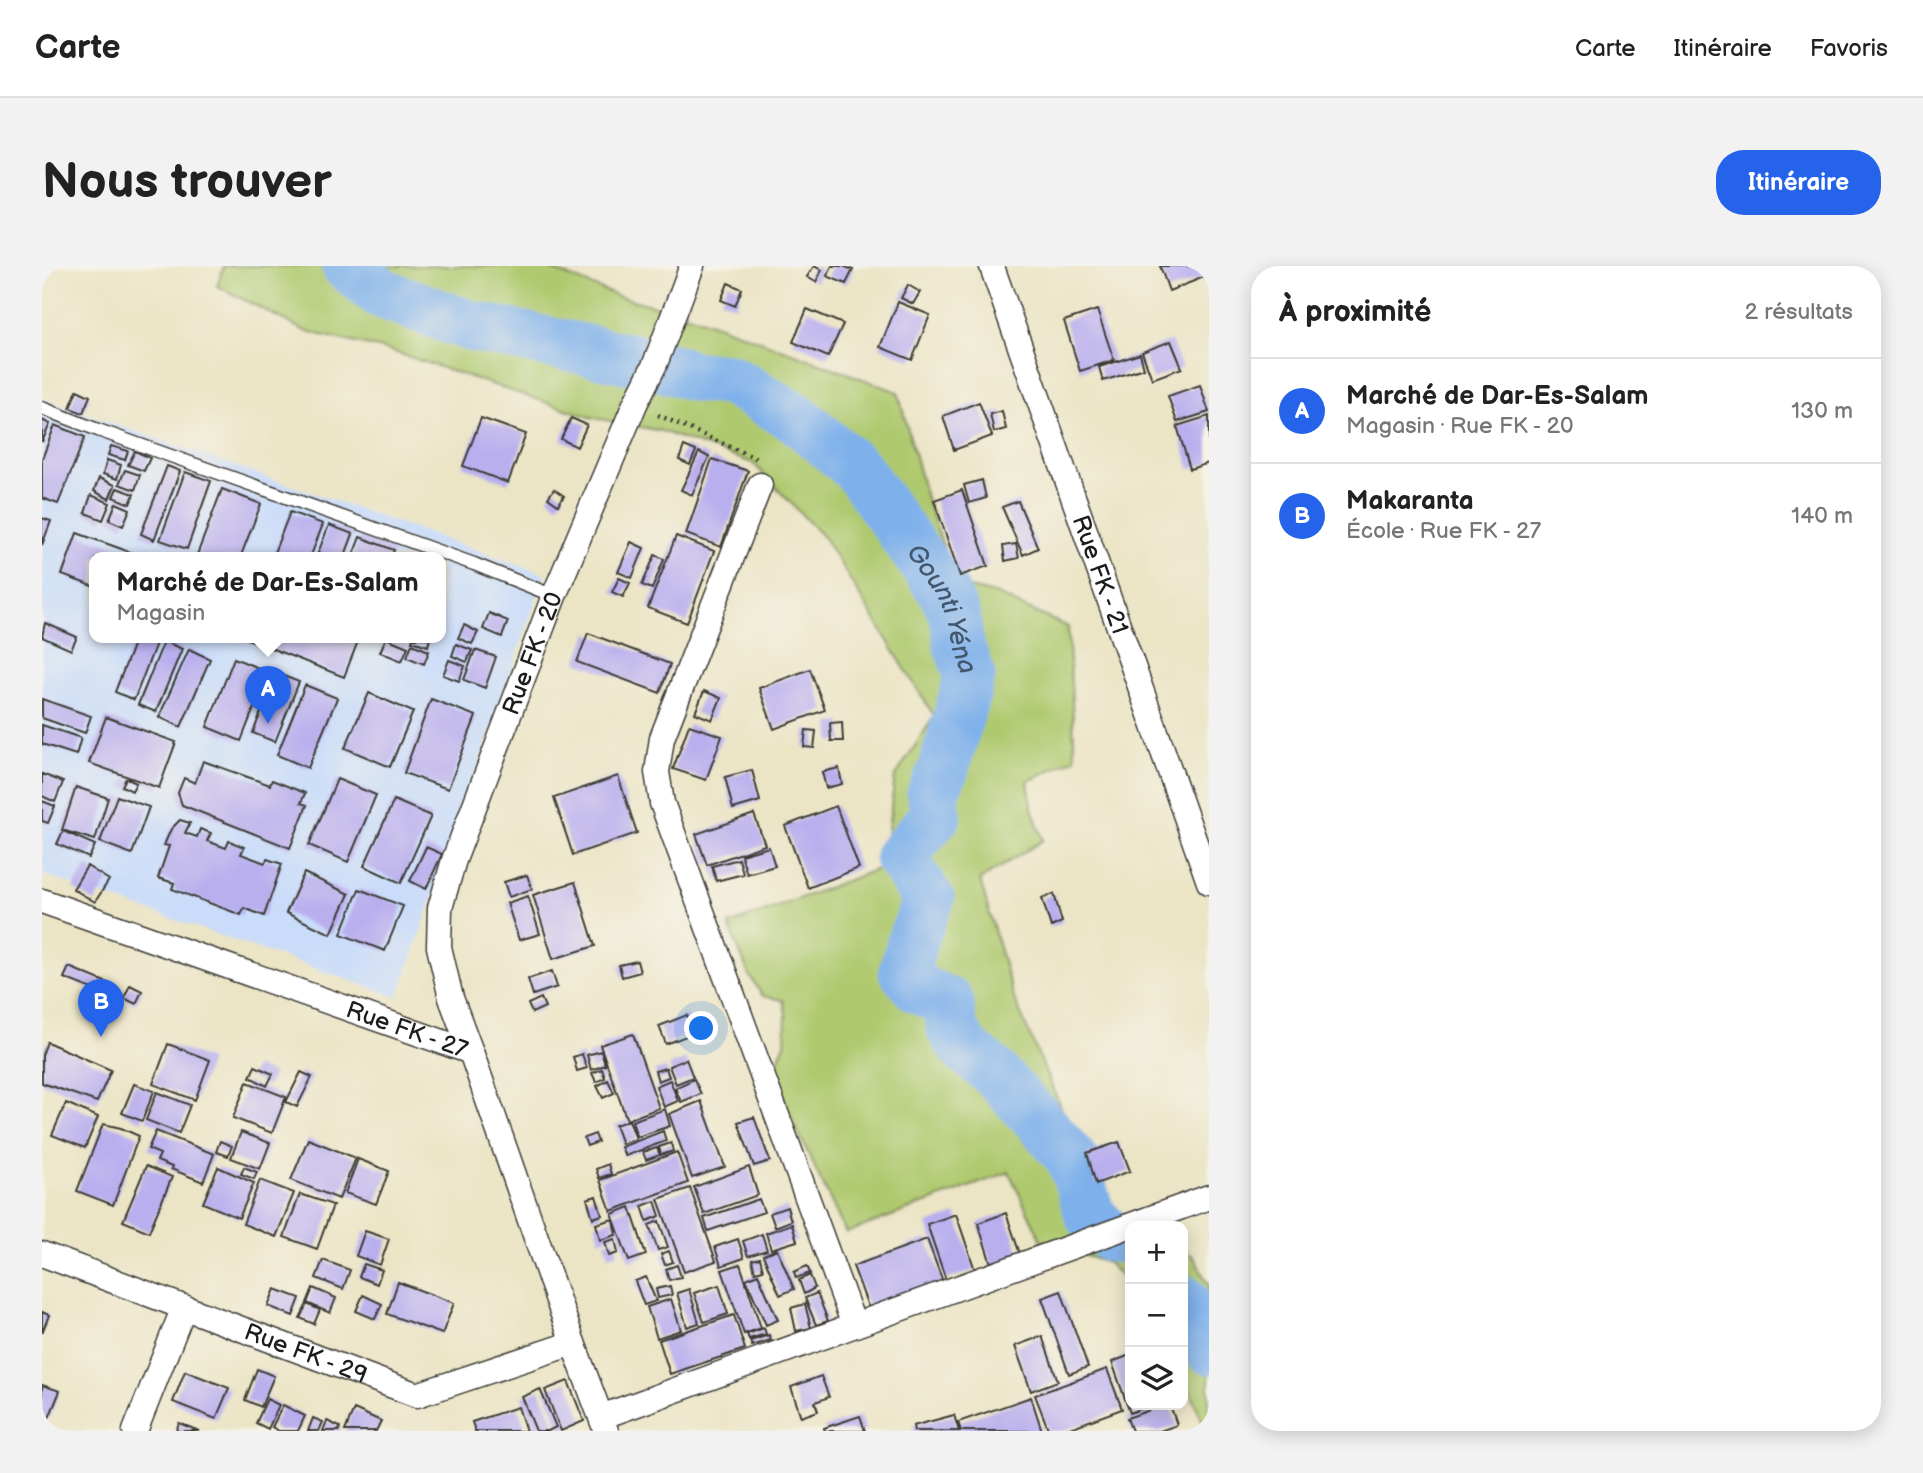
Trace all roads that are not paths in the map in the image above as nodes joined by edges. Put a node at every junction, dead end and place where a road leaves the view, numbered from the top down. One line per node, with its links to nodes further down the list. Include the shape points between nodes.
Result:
1 (692, 266): 7 (street, Rue FK - 20, via 655,364)
2 (991, 266): 8 (street, Rue FK - 21)
3 (42, 408): 5 (lane)
4 (760, 485): 14 (street, via 662,738 657,772 662,803)
5 (440, 552)
6 (446, 554): 7 (lane)
7 (554, 596): 10 (street, Rue FK - 20, via 440,908 439,947)
8 (1209, 882)
9 (42, 901): 10 (street, Rue FK - 27)
10 (471, 1052): 15 (street, Rue FK - 27)
11 (1209, 1197): 14 (street)
12 (42, 1254): 13 (street, Rue FK - 29)
13 (184, 1307): 15 (street, Rue FK - 29, via 417,1395); 17 (street)
14 (853, 1325): 16 (street)
15 (573, 1343): 16 (street, Rue FK - 27)
16 (604, 1424)
17 (135, 1431)

